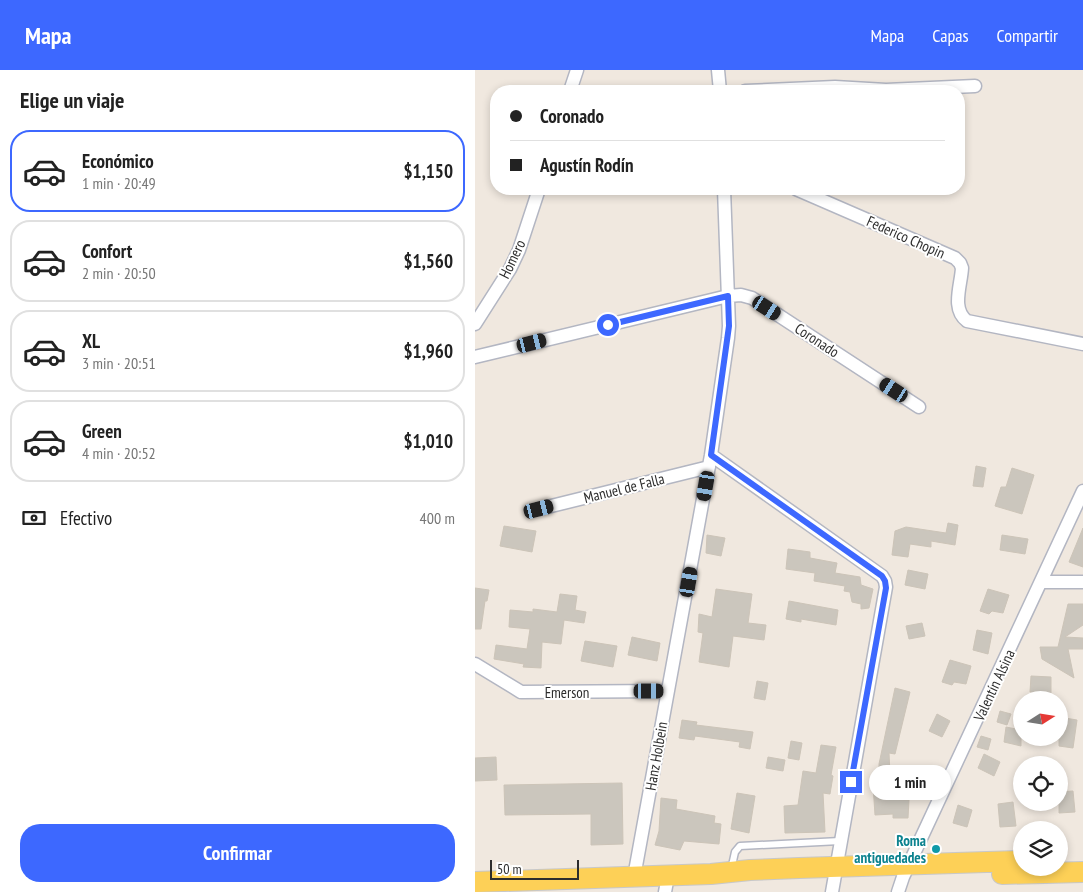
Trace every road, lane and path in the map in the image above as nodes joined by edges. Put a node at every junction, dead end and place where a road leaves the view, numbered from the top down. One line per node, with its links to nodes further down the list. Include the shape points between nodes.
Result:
1 (577, 70): 3 (street)
2 (718, 70): 4 (street)
3 (572, 85)
4 (719, 85)
5 (965, 86): 6 (street)
6 (975, 86)
7 (537, 195): 11 (street, Homero, via 510,269)
8 (724, 195): 10 (street, Hanz Holbein)
9 (810, 195): 12 (street, Federico Chopin, via 955,258 962,268 957,304 967,321)
10 (728, 296): 13 (street, Coronado); 14 (street, Coronado, via 752,298); 15 (street, Hanz Holbein, via 729,326)
11 (475, 324)
12 (1083, 344)
13 (475, 357)
14 (919, 407)
15 (710, 461): 17 (street, Manuel de Falla); 21 (street, Hanz Holbein); 22 (street, via 885,581)
16 (1083, 491): 18 (street, Valentín Alsina)
17 (539, 509)
18 (1042, 582): 19 (street); 30 (street, Valentín Alsina)
19 (1083, 582)
20 (475, 664): 21 (street, Emerson, via 521,692)
21 (667, 691): 29 (street, Hanz Holbein)
22 (840, 841): 26 (lane, via 740,846 735,852); 31 (street)
23 (1013, 861): 30 (main road, via 991,862 966,869 916,870)
24 (1068, 862): 25 (main road)
25 (1083, 863)
26 (731, 872): 28 (main road); 31 (main road, via 750,870)
27 (1083, 872): 30 (main road)
28 (711, 874): 31 (main road, via 746,880); 33 (main road)
29 (634, 877): 32 (main road); 33 (main road)
30 (903, 878): 31 (main road)
31 (837, 880)
32 (475, 882)
33 (667, 884)

